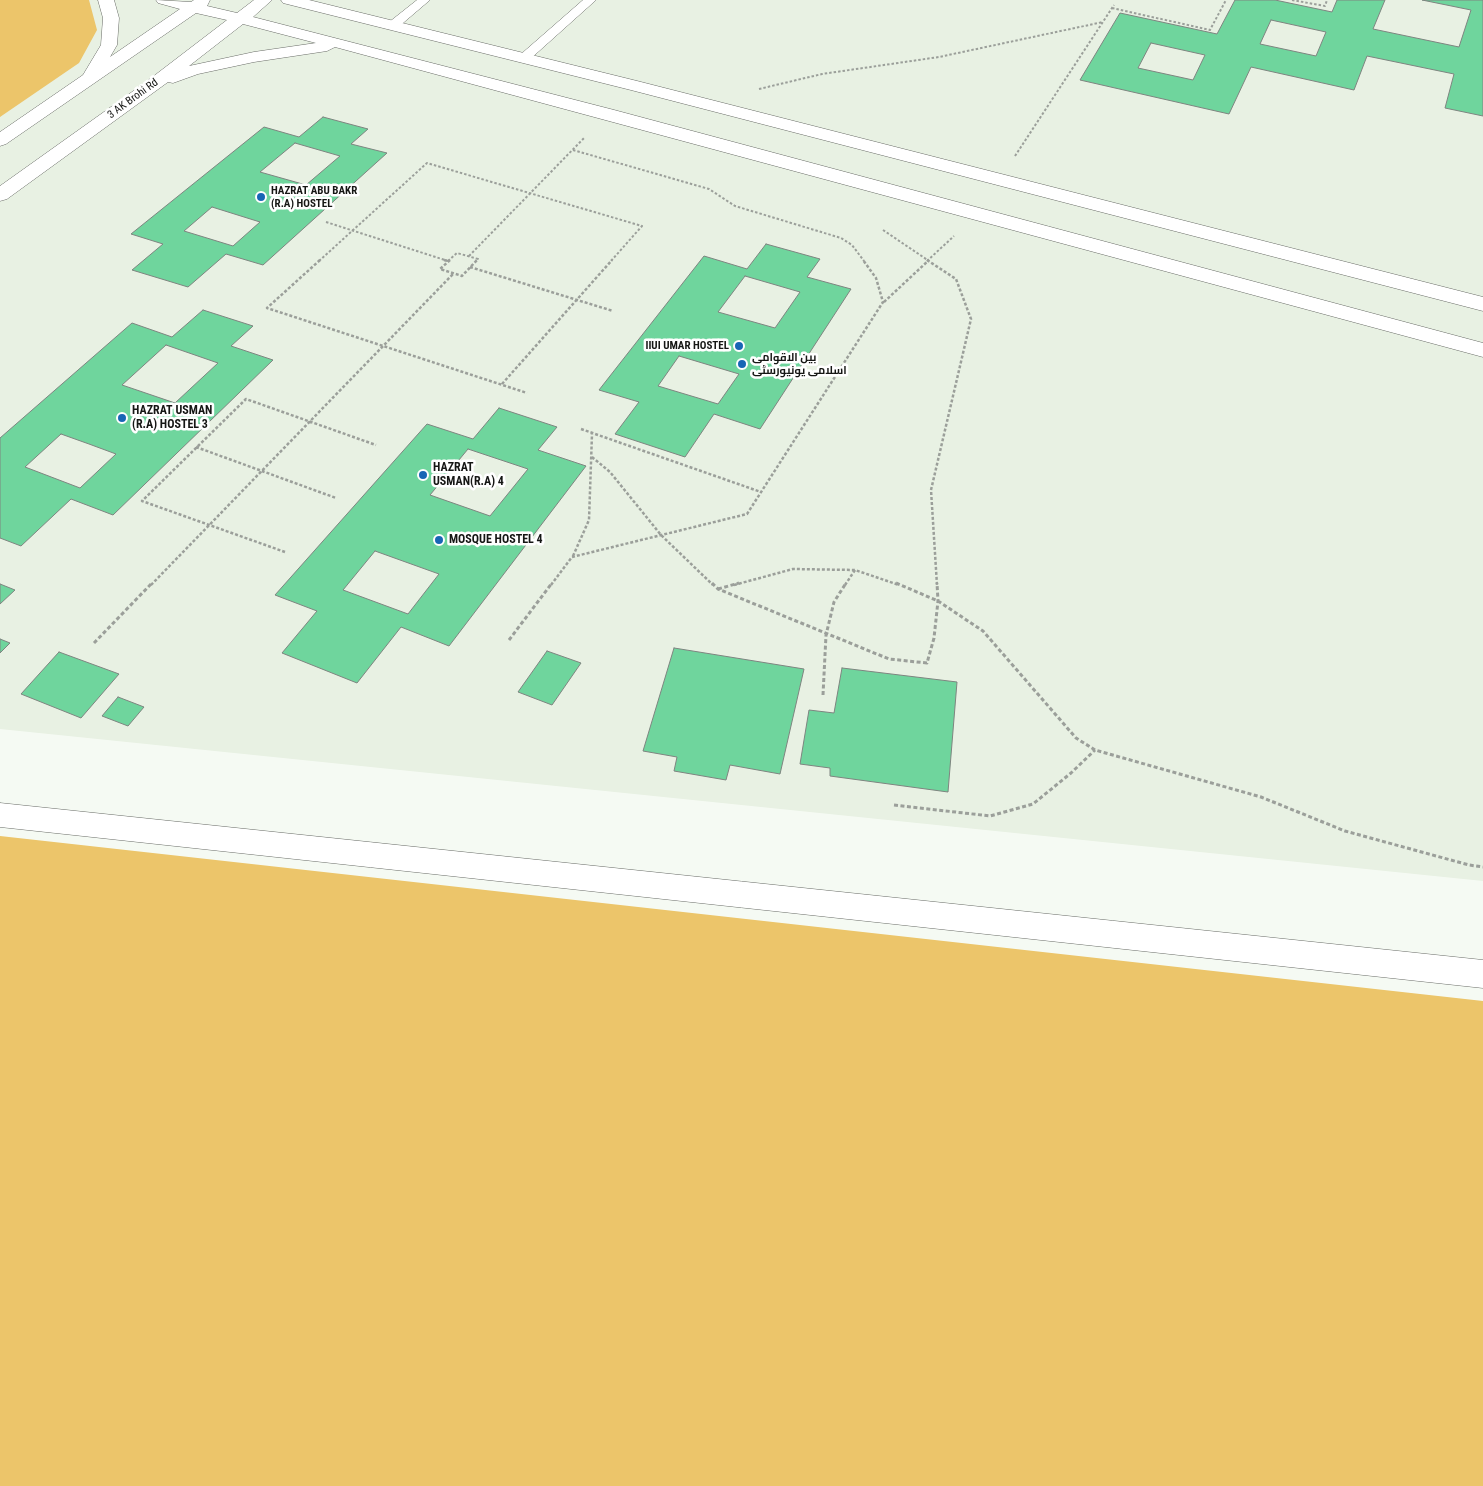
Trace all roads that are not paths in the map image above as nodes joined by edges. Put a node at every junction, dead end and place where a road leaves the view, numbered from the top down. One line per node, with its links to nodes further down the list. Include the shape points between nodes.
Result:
1 (106, 0): 12 (street, via 111,18 109,45)
2 (164, 0): 7 (street)
3 (264, 0): 8 (street, 3 AK Brohi Rd)
4 (291, 0): 9 (street)
5 (424, 0): 9 (lane)
6 (590, 0): 11 (lane)
7 (199, 4): 8 (street); 12 (street)
8 (238, 19): 10 (street); 13 (street, 3 AK Brohi Rd)
9 (392, 26): 11 (street)
10 (343, 44): 13 (street, via 193,70); 15 (street)
11 (524, 58): 14 (street)
12 (87, 79): 16 (street)
13 (152, 86): 17 (street, 3 AK Brohi Rd)
14 (637, 86): 15 (street); 18 (street)
15 (608, 114): 19 (street)
16 (0, 140)
17 (0, 195)
18 (1483, 304)
19 (1483, 350)
20 (0, 815): 21 (street)
21 (1483, 974)

